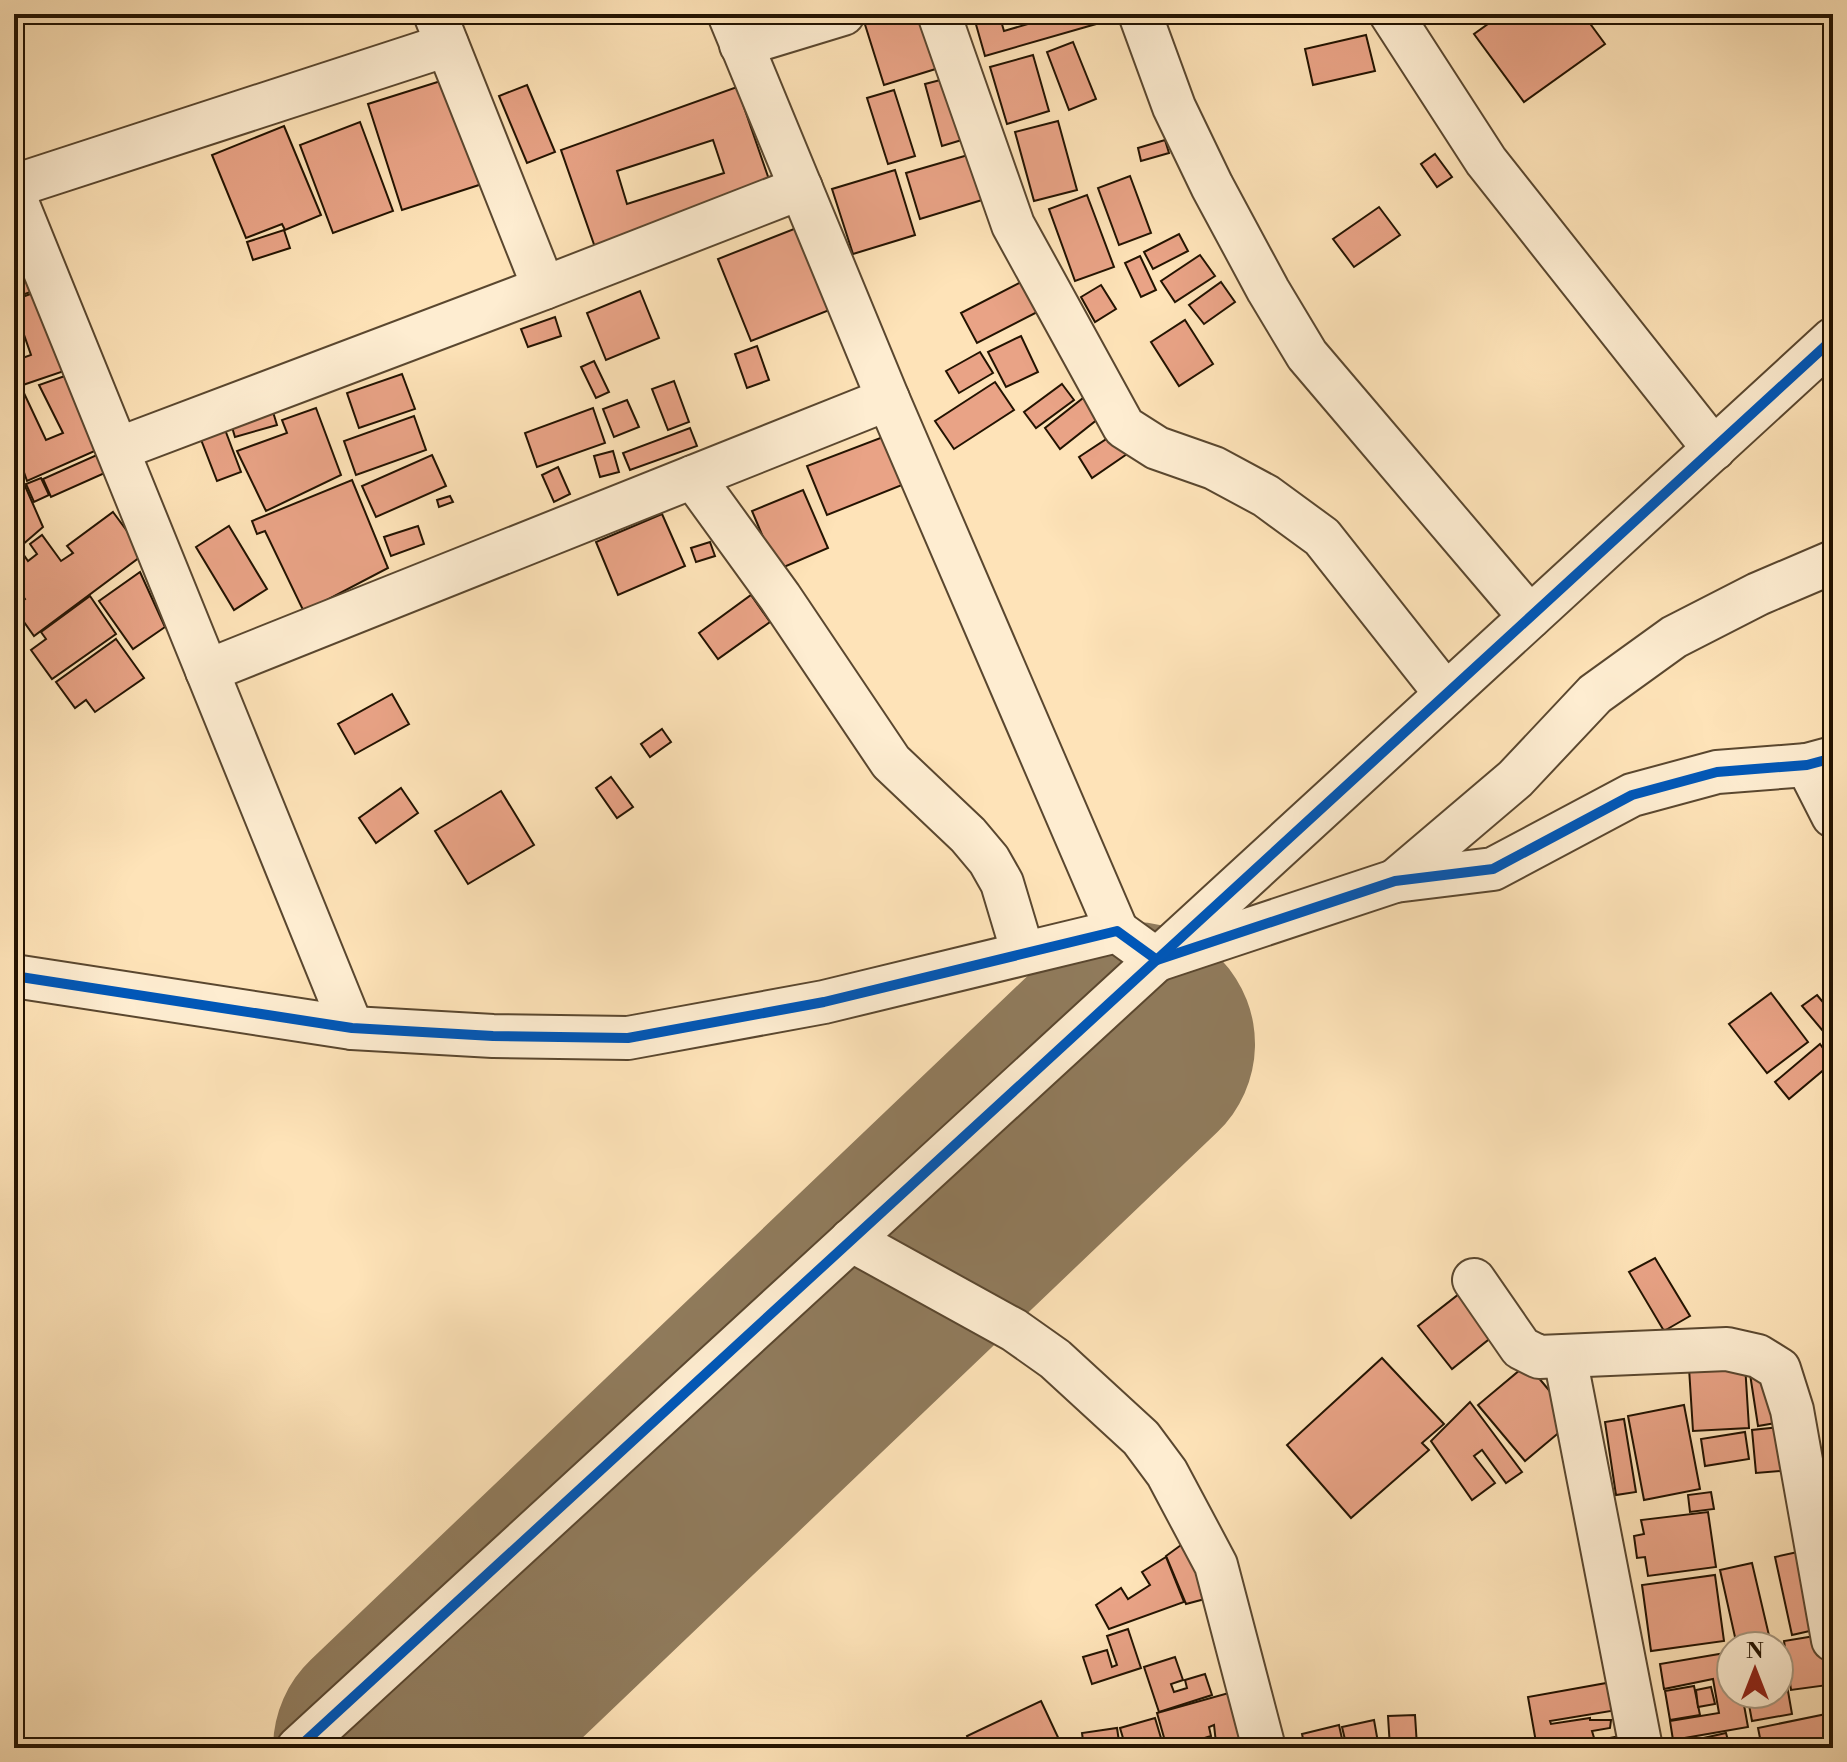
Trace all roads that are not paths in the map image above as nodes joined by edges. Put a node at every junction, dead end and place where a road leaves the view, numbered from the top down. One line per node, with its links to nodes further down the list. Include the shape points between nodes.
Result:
1 (843, 14): 6 (street)
2 (939, 14): 19 (street, via 1013,225 1124,427 1157,448 1214,468 1266,496 1322,537)
3 (1140, 14): 17 (street, via 1174,107 1212,186 1307,355)
4 (1391, 14): 14 (street, via 1486,161)
5 (441, 29): 7 (street); 10 (street)
6 (735, 30): 8 (street)
7 (14, 186)
8 (801, 188): 10 (street); 12 (street)
9 (14, 195): 13 (street)
10 (544, 288): 13 (street)
11 (1833, 339): 14 (street)
12 (888, 399): 15 (street); 23 (street)
13 (118, 449): 18 (street)
14 (1714, 449): 17 (street)
15 (693, 477): 18 (street); 24 (street, via 891,762 989,860 1002,883)
16 (1833, 562): 22 (street, via 1674,637 1595,694 1515,779)
17 (1530, 617): 19 (street)
18 (207, 671): 27 (street)
19 (1446, 694): 25 (street)
20 (1820, 762): 21 (street); 22 (street, via 1717,772 1632,795 1493,869)
21 (1833, 816)
22 (1395, 881): 25 (street)
23 (1117, 931): 24 (street); 25 (street)
24 (1023, 953): 27 (street, via 824,1002 628,1038)
25 (1157, 960): 28 (street)
26 (14, 976): 27 (street)
27 (352, 1028)
28 (851, 1240): 32 (street); 33 (street, via 1014,1330 1055,1359 1141,1438 1167,1473 1216,1565)
29 (1474, 1280): 30 (street, via 1521,1348 1539,1357)
30 (1565, 1357): 31 (street, via 1727,1349 1758,1356 1779,1369 1792,1410); 34 (street)
31 (1833, 1640)
32 (298, 1748)
33 (1264, 1748)
34 (1641, 1748)

